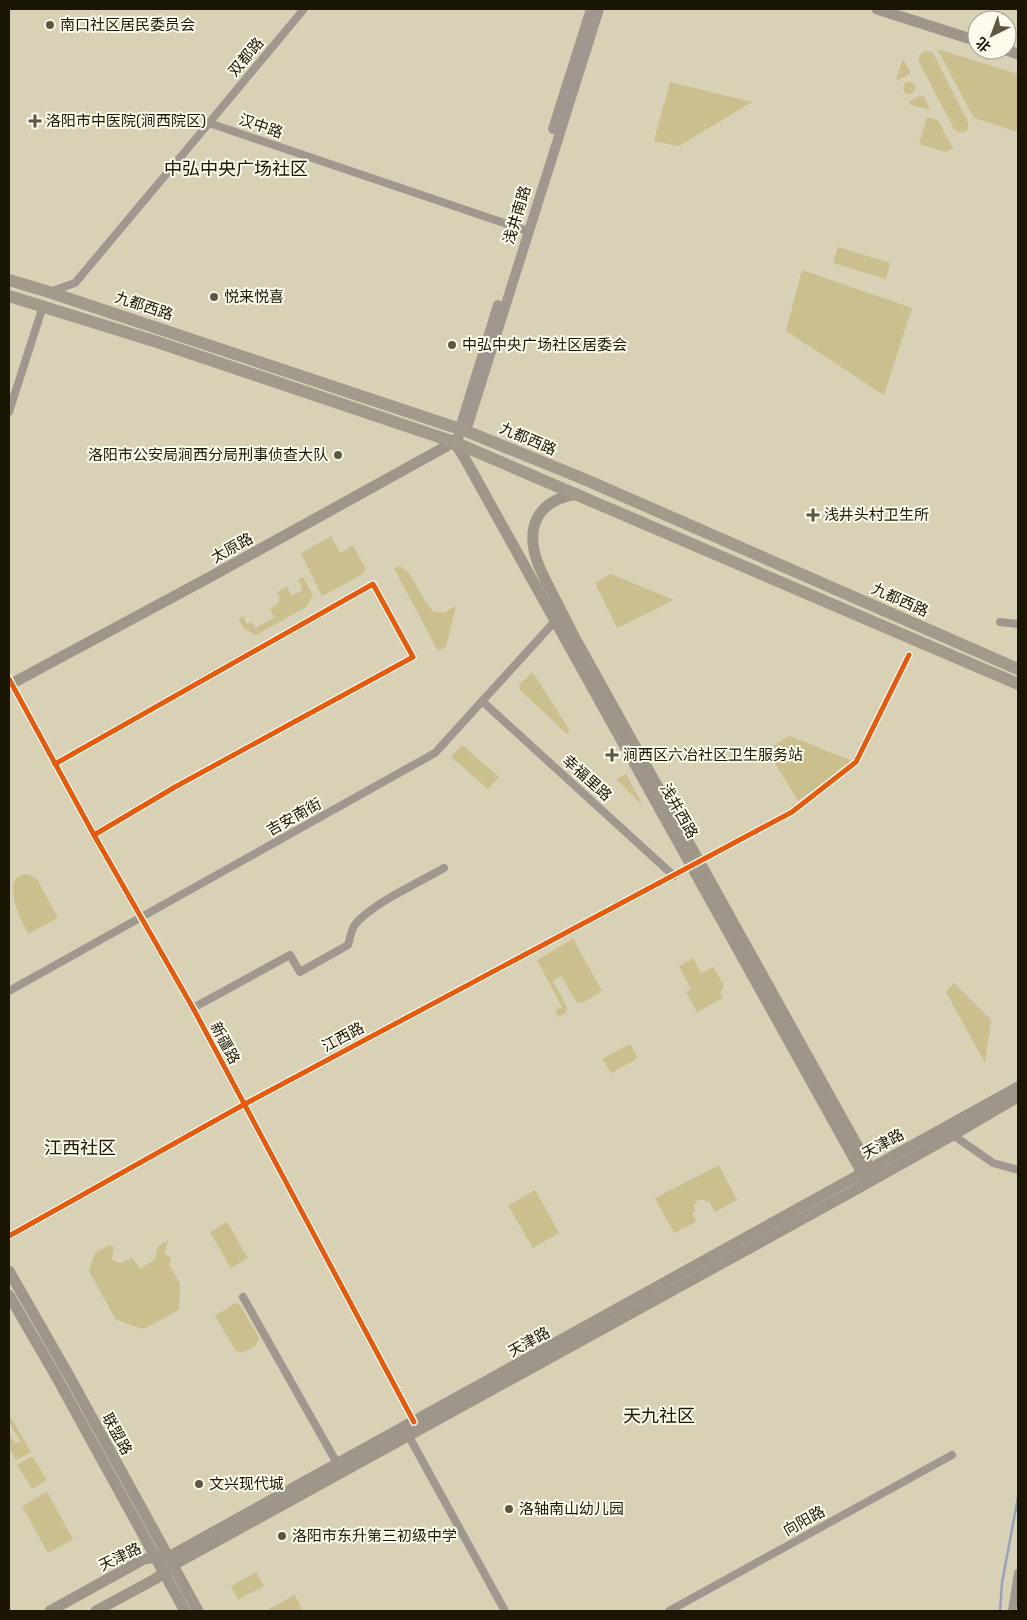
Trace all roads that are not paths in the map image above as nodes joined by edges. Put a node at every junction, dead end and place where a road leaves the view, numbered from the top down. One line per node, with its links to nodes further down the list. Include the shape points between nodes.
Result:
1 (304, 9): 8 (street, 双都路)
2 (591, 9): 9 (street, 浅井南路)
3 (599, 9): 9 (street, 浅井南路)
4 (877, 9): 7 (main road)
5 (898, 9): 6 (main road)
6 (967, 30)
7 (967, 38)
8 (209, 123): 9 (street, 汉中路); 11 (street, via 75,283)
9 (525, 230): 15 (street, 浅井南路)
10 (9, 280): 11 (main road, 九都西路)
11 (48, 292): 15 (main road, 九都西路)
12 (9, 296): 13 (main road, 九都西路)
13 (44, 306): 14 (street); 16 (main road, 九都西路)
14 (9, 412)
15 (463, 429): 16 (main road, 太原路); 22 (main road, 九都西路)
16 (454, 442): 17 (main road, 九都西路); 18 (main road, 浅井西路); 23 (main road, 太原路)
17 (577, 494): 24 (main road, 九都西路); 28 (main road, 浅井西路, via 563,497 542,509 534,523 537,562)
18 (556, 620): 25 (street, 吉安南街); 28 (main road, 浅井西路)
19 (1000, 622): 20 (street)
20 (1018, 624)
21 (909, 655): 28 (street, 江西路, via 856,762 792,812)
22 (1018, 669)
23 (10, 683): 26 (street, 新疆路)
24 (1018, 684)
25 (482, 701): 30 (street, 幸福里路); 31 (street, 吉安南街, via 435,753)
26 (55, 764): 27 (street, 新疆路); 27 (street, via 373,584 413,657)
27 (94, 834): 31 (street, 新疆路)
28 (696, 864): 30 (street, 江西路); 39 (main road, 浅井西路)
29 (444, 868): 33 (street, via 376,906 353,927 348,945 300,972 290,955)
30 (674, 876): 36 (street, 江西路)
31 (142, 917): 32 (street, 吉安南街); 33 (street, 新疆路)
32 (9, 991)
33 (193, 1008): 36 (street, 新疆路)
34 (1018, 1087): 37 (main road, 天津路)
35 (1018, 1097): 37 (main road, 天津路)
36 (243, 1105): 40 (street, 江西路); 44 (street, 新疆路)
37 (950, 1131): 38 (street, via 993,1163); 39 (main road, 天津路)
38 (1018, 1170)
39 (869, 1175): 44 (main road, 天津路)
40 (9, 1236)
41 (9, 1271): 48 (main road, 联盟路, via 68,1374)
42 (9, 1295): 47 (main road, 联盟路)
43 (243, 1297): 46 (street)
44 (409, 1428): 46 (main road, 天津路); 48 (main road, 天津路); 54 (street, 新疆路)
45 (952, 1455): 55 (street, 向阳路)
46 (338, 1464): 48 (main road, 天津路)
47 (155, 1558): 48 (main road, 天津路); 50 (main road, 天津路, via 144,1559)
48 (168, 1565): 51 (main road, 天津路); 52 (main road, 联盟路); 53 (main road, 联盟路)
49 (1018, 1574): 56 (street)
50 (50, 1611)
51 (96, 1611)
52 (185, 1611)
53 (198, 1611)
54 (504, 1611)
55 (669, 1611)
56 (1012, 1611)

